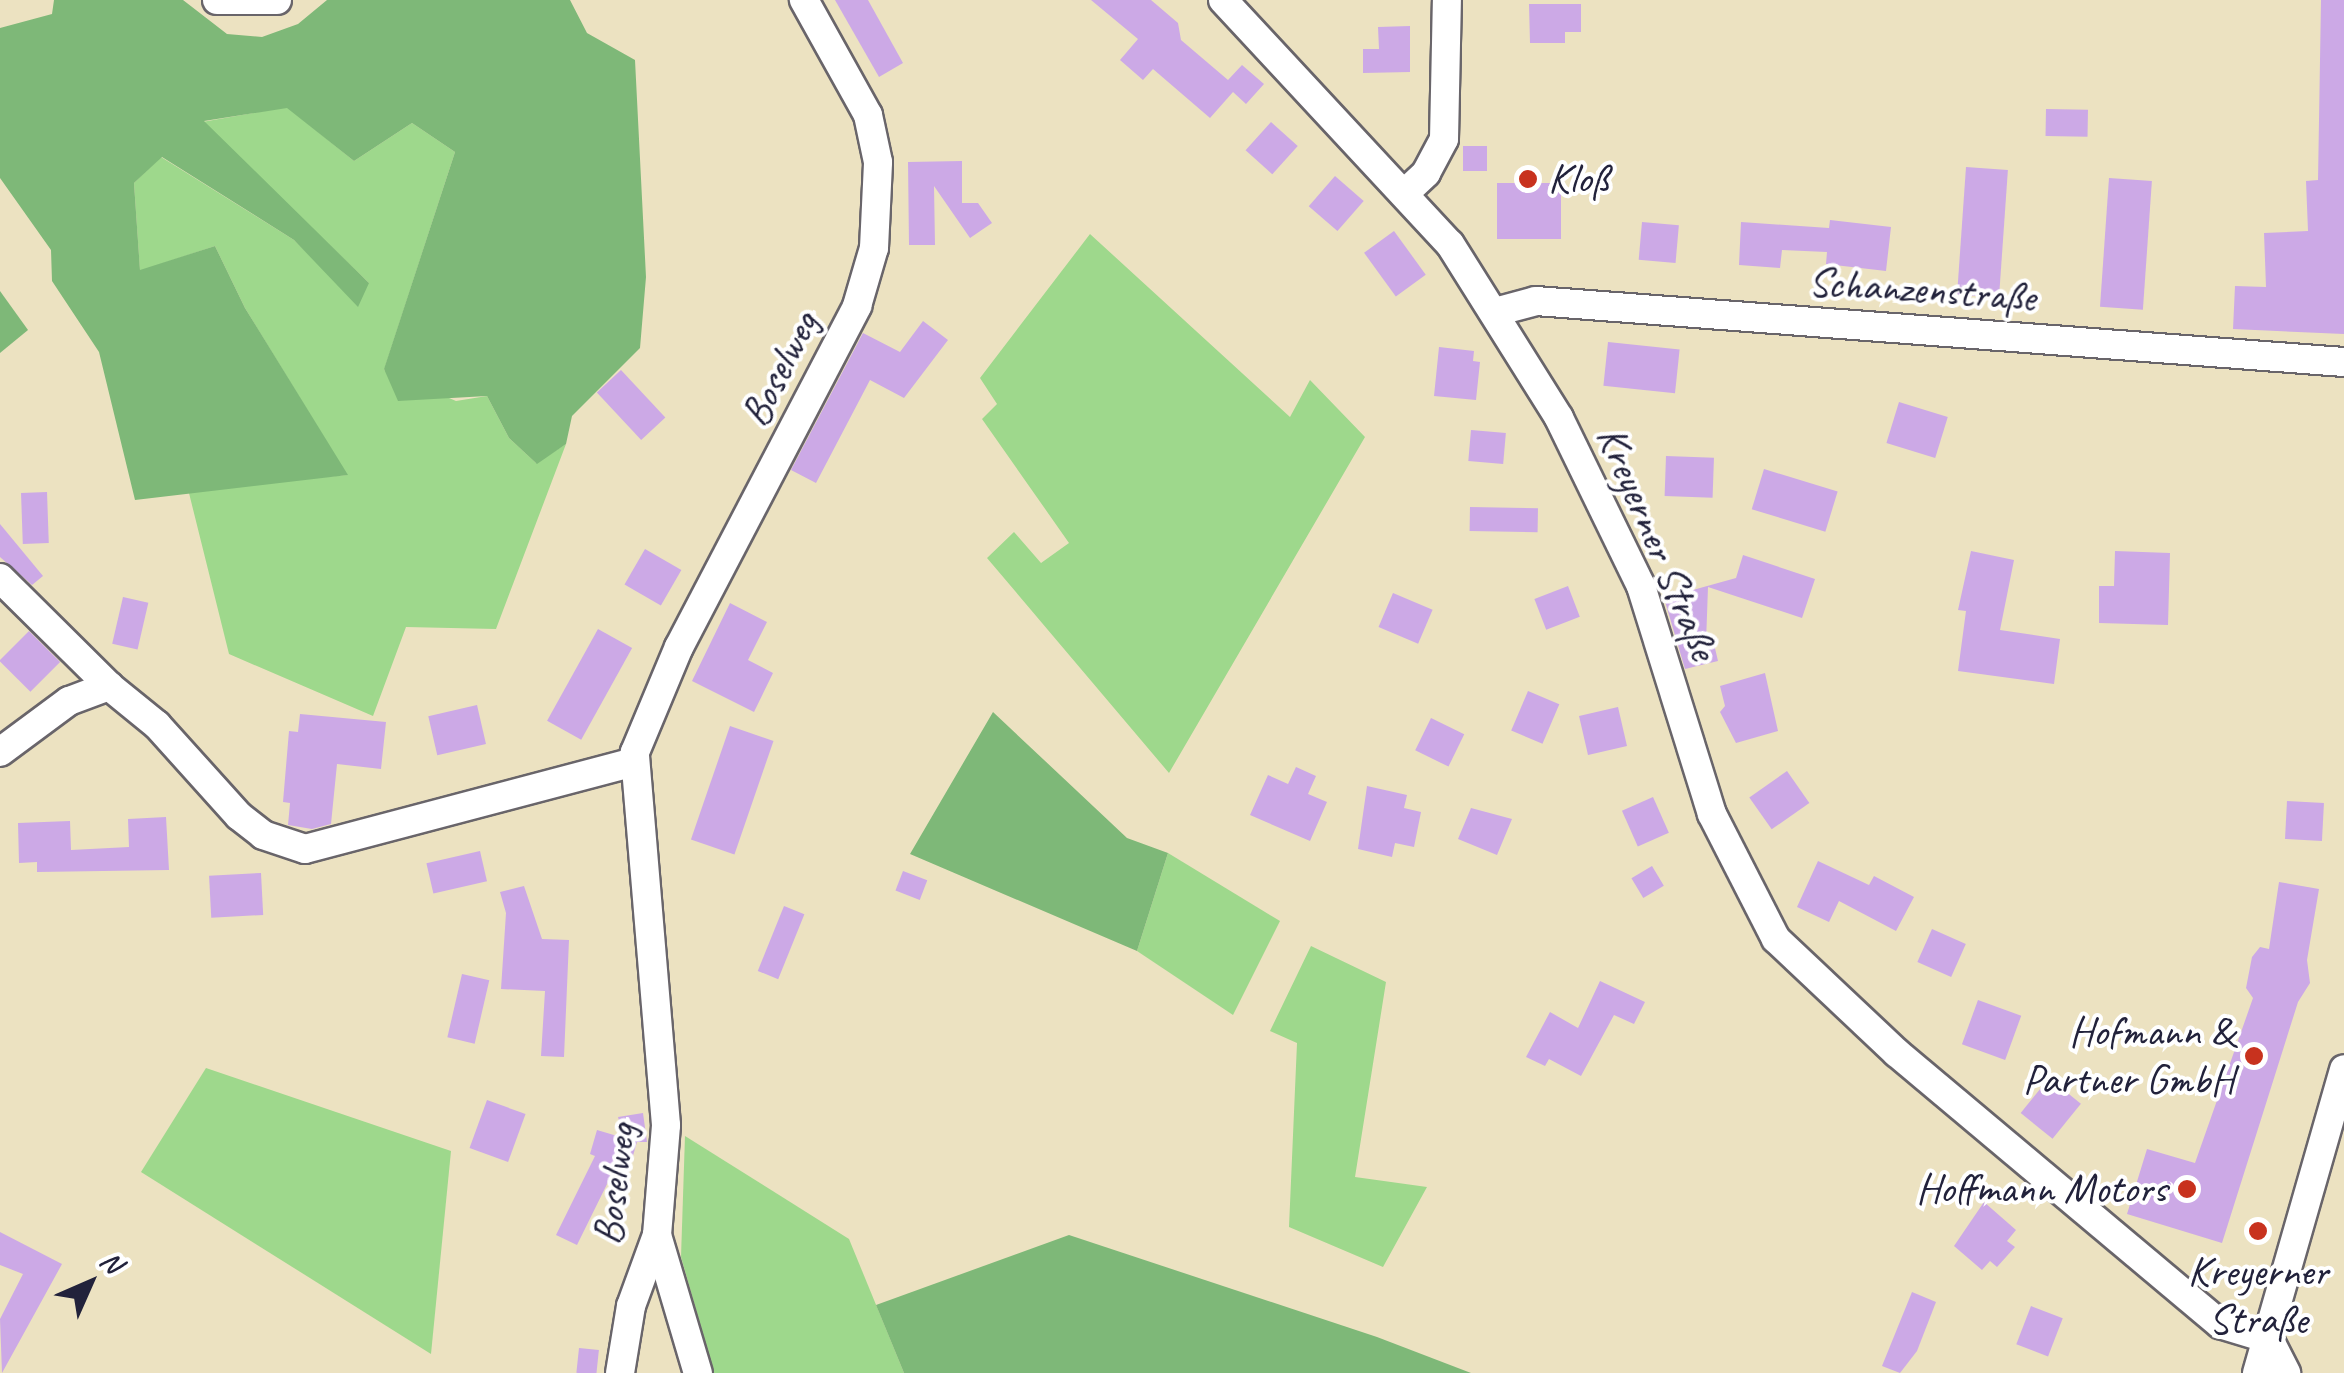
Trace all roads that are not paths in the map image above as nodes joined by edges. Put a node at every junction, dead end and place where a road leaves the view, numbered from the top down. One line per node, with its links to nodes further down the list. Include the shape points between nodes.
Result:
1 (217, 0): 2 (street)
2 (277, 0)
3 (804, 0): 12 (street, Boselweg, via 868,115 878,162 874,248 856,306 678,647)
4 (1224, 0): 6 (street, Kreyerner Straße)
5 (1447, 0): 6 (street, via 1444,139 1426,173)
6 (1407, 191): 7 (street, Kreyerner Straße)
7 (1495, 312): 8 (street, Schanzenstraße, via 1536,302); 15 (street, Kreyerner Straße, via 1559,418 1641,586 1712,814 1776,939 1898,1053 2220,1324)
8 (2344, 362)
9 (0, 578): 10 (street)
10 (109, 686): 11 (street, via 69,701); 12 (street, via 157,725 263,836 305,848)
11 (0, 752)
12 (634, 762): 14 (street, Boselweg, via 666,1125)
13 (2344, 1069): 15 (street)
14 (657, 1235): 16 (street, Boselweg, via 631,1306); 17 (street)
15 (2269, 1339): 18 (street); 19 (street)
16 (620, 1373)
17 (698, 1373)
18 (2258, 1373)
19 (2286, 1373)

